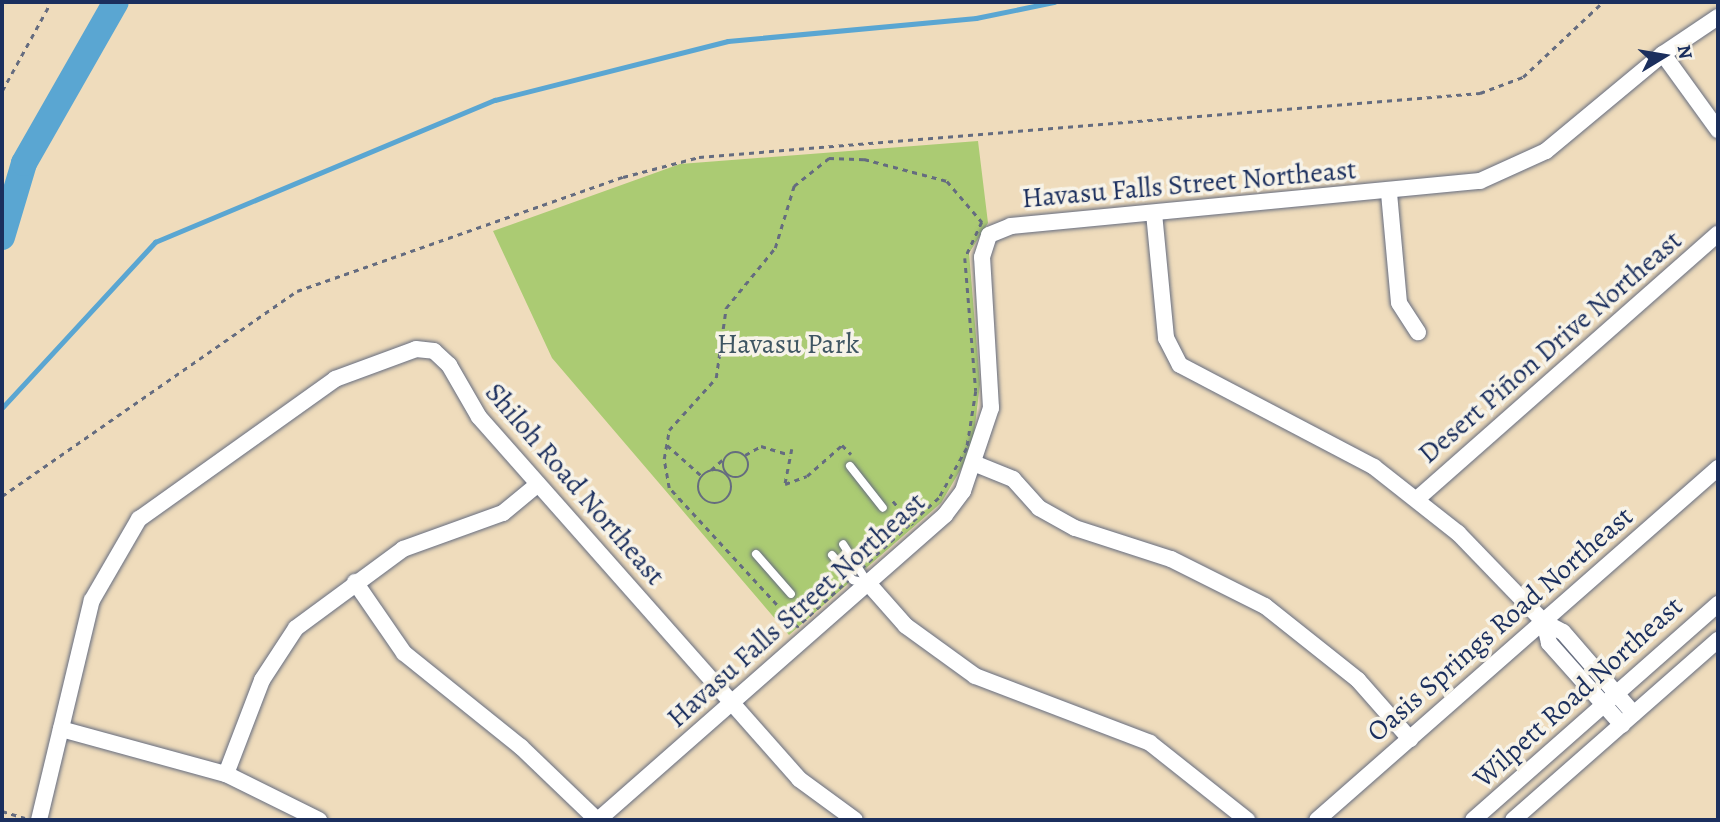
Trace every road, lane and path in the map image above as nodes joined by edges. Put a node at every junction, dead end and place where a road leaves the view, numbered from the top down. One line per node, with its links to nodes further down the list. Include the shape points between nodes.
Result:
1 (51, 2): 5 (path)
2 (1604, 2): 24 (path, via 1523,77 1480,93 699,157 623,177 297,292)
3 (1718, 17): 4 (street, Havasu Falls Street Northeast)
4 (1663, 54): 6 (street); 7 (street, Havasu Falls Street Northeast, via 1517,168 1450,188)
5 (2, 91)
6 (1718, 130)
7 (1389, 193): 8 (street, Havasu Falls Street Northeast); 10 (street, via 1399,303)
8 (1154, 213): 15 (street, Havasu Falls Street Northeast, via 1010,226 989,235 982,257 991,408); 25 (street, via 1166,338 1180,365 1206,384 1330,440)
9 (1718, 234): 25 (street, Desert Piñon Drive Northeast)
10 (1418, 332)
11 (666, 445): 20 (path); 30 (path, via 668,488 797,627); 30 (path, via 672,426 711,389 723,315 771,254 791,192 806,172 841,157 947,181 982,222 966,249 973,425 939,498)
12 (745, 455): 13 (path, via 761,446); 14 (path); 21 (path, via 749,471)
13 (790, 455)
14 (726, 456): 18 (path); 19 (path)
15 (976, 464): 30 (street, Havasu Falls Street Northeast, via 945,515); 41 (street, via 1013,479 1039,508 1075,527 1171,559 1265,606 1357,680)
16 (850, 466): 26 (lane)
17 (1718, 468): 34 (street, Oasis Springs Road Northeast)
18 (709, 472): 19 (path); 20 (path)
19 (727, 475): 21 (path); 23 (path)
20 (702, 477): 23 (path, via 699,493 708,502 727,500)
21 (736, 479): 23 (path)
22 (538, 484): 31 (street, via 503,513 403,549); 37 (street, Shiloh Road Northeast); 40 (street, Shiloh Road Northeast, via 479,417 449,365 434,351 416,349 335,380 139,519 92,600)
23 (732, 487)
24 (2, 496)
25 (1417, 499): 34 (street)
26 (883, 508)
27 (843, 544): 30 (lane)
28 (756, 554): 32 (lane)
29 (832, 555): 30 (lane)
30 (861, 577): 37 (street, Havasu Falls Street Northeast); 51 (street, via 906,626 975,676 1150,743)
31 (355, 582): 42 (street, via 320,607 275,655); 49 (street, via 404,653 521,747)
32 (791, 594)
33 (1718, 604): 36 (street, Wilpett Road Northeast)
34 (1544, 622): 36 (street, via 1563,632); 38 (street, via 1549,643); 41 (street, Oasis Springs Road Northeast)
35 (1718, 640): 39 (street, Wilpett Road Northeast)
36 (1616, 693): 38 (street, Wilpett Road Northeast); 39 (street)
37 (732, 704): 49 (street, Havasu Falls Street Northeast); 50 (street, Shiloh Road Northeast, via 799,779)
38 (1603, 704): 39 (street); 43 (street, Wilpett Road Northeast)
39 (1628, 719): 45 (street, Wilpett Road Northeast)
40 (61, 729): 42 (street); 47 (street, Shiloh Road Northeast)
41 (1410, 739): 52 (street, Oasis Springs Road Northeast)
42 (226, 774): 48 (street)
43 (1502, 795): 45 (street); 53 (street, Wilpett Road Northeast)
44 (2, 811): 46 (path)
45 (1519, 818)
46 (26, 820)
47 (38, 820)
48 (319, 820)
49 (597, 820)
50 (855, 820)
51 (1247, 820)
52 (1317, 820)
53 (1473, 820)

